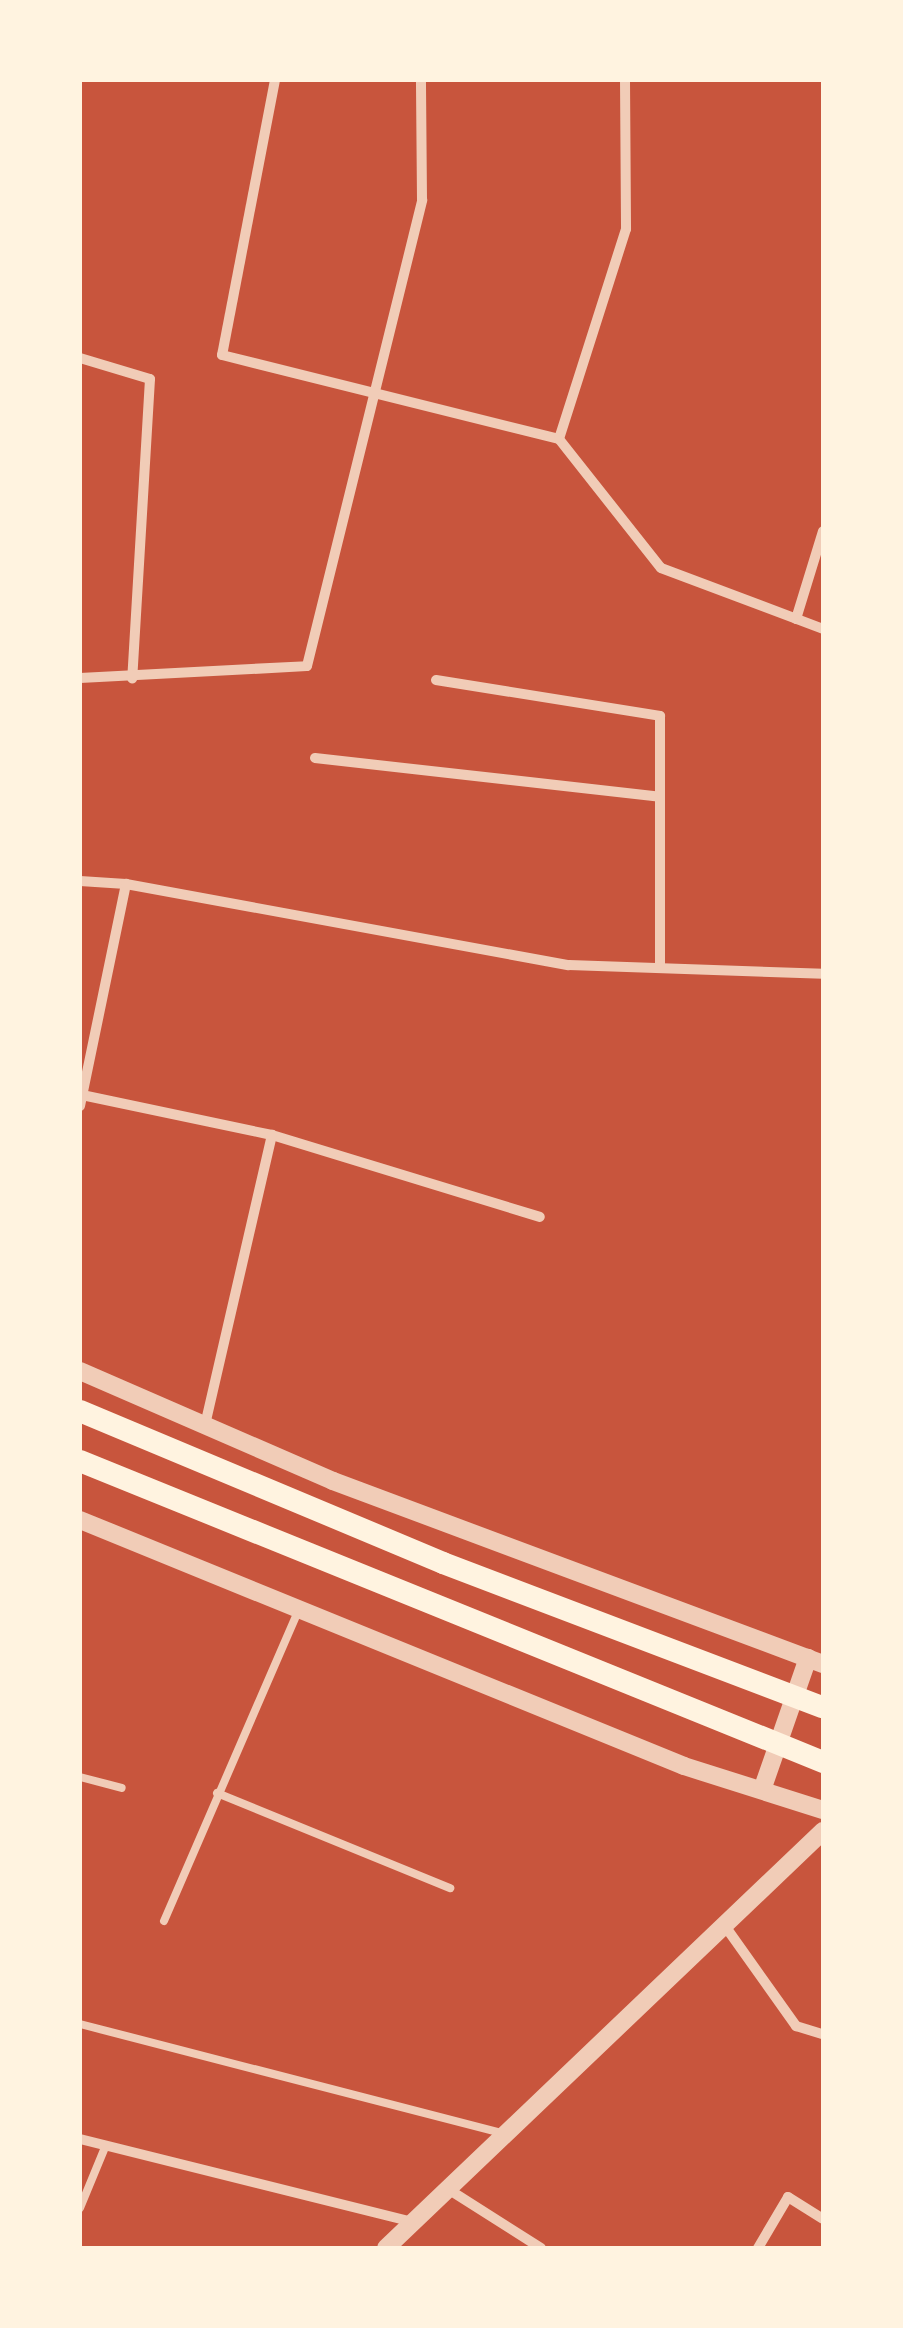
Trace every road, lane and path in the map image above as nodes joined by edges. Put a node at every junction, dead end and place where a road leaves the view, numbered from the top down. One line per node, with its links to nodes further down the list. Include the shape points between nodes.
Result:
1 (276, 80): 5 (street, via 222,355)
2 (421, 80): 5 (street, via 422,200)
3 (625, 80): 6 (street, via 626,229)
4 (80, 358): 11 (street, via 150,379)
5 (377, 394): 6 (street); 11 (street, via 307,666)
6 (559, 438): 8 (street, via 662,568)
7 (823, 532): 8 (street)
8 (796, 619): 9 (street)
9 (823, 629)
10 (80, 678): 11 (street)
11 (132, 678)
12 (436, 680): 14 (street, via 660,716)
13 (315, 758): 14 (street)
14 (660, 796): 17 (street)
15 (80, 881): 16 (street)
16 (126, 884): 17 (street, via 569,965); 19 (street)
17 (660, 968): 18 (street)
18 (823, 974)
19 (81, 1101): 20 (street)
20 (272, 1135): 21 (street); 24 (street)
21 (540, 1217)
22 (80, 1371): 24 (street)
23 (80, 1411): 29 (highway, via 443,1563)
24 (205, 1425): 28 (street, via 368,1494)
25 (80, 1461): 30 (highway)
26 (80, 1520): 27 (street)
27 (298, 1611): 33 (street, via 684,1766); 34 (lane)
28 (816, 1661): 33 (street)
29 (823, 1708)
30 (823, 1762)
31 (80, 1777): 32 (lane)
32 (122, 1788)
33 (762, 1790): 35 (street)
34 (217, 1793): 37 (lane); 38 (lane)
35 (823, 1810)
36 (823, 1831): 39 (street)
37 (450, 1888)
38 (164, 1921)
39 (725, 1926): 41 (street, via 796,2026); 42 (street)
40 (80, 2024): 42 (lane)
41 (823, 2034)
42 (506, 2134): 45 (street)
43 (80, 2139): 44 (street)
44 (106, 2145): 46 (lane); 48 (street)
45 (448, 2189): 48 (street); 50 (street)
46 (80, 2208)
47 (823, 2219): 51 (street, via 788,2197)
48 (413, 2222): 49 (street)
49 (386, 2248)
50 (541, 2248)
51 (758, 2248)

